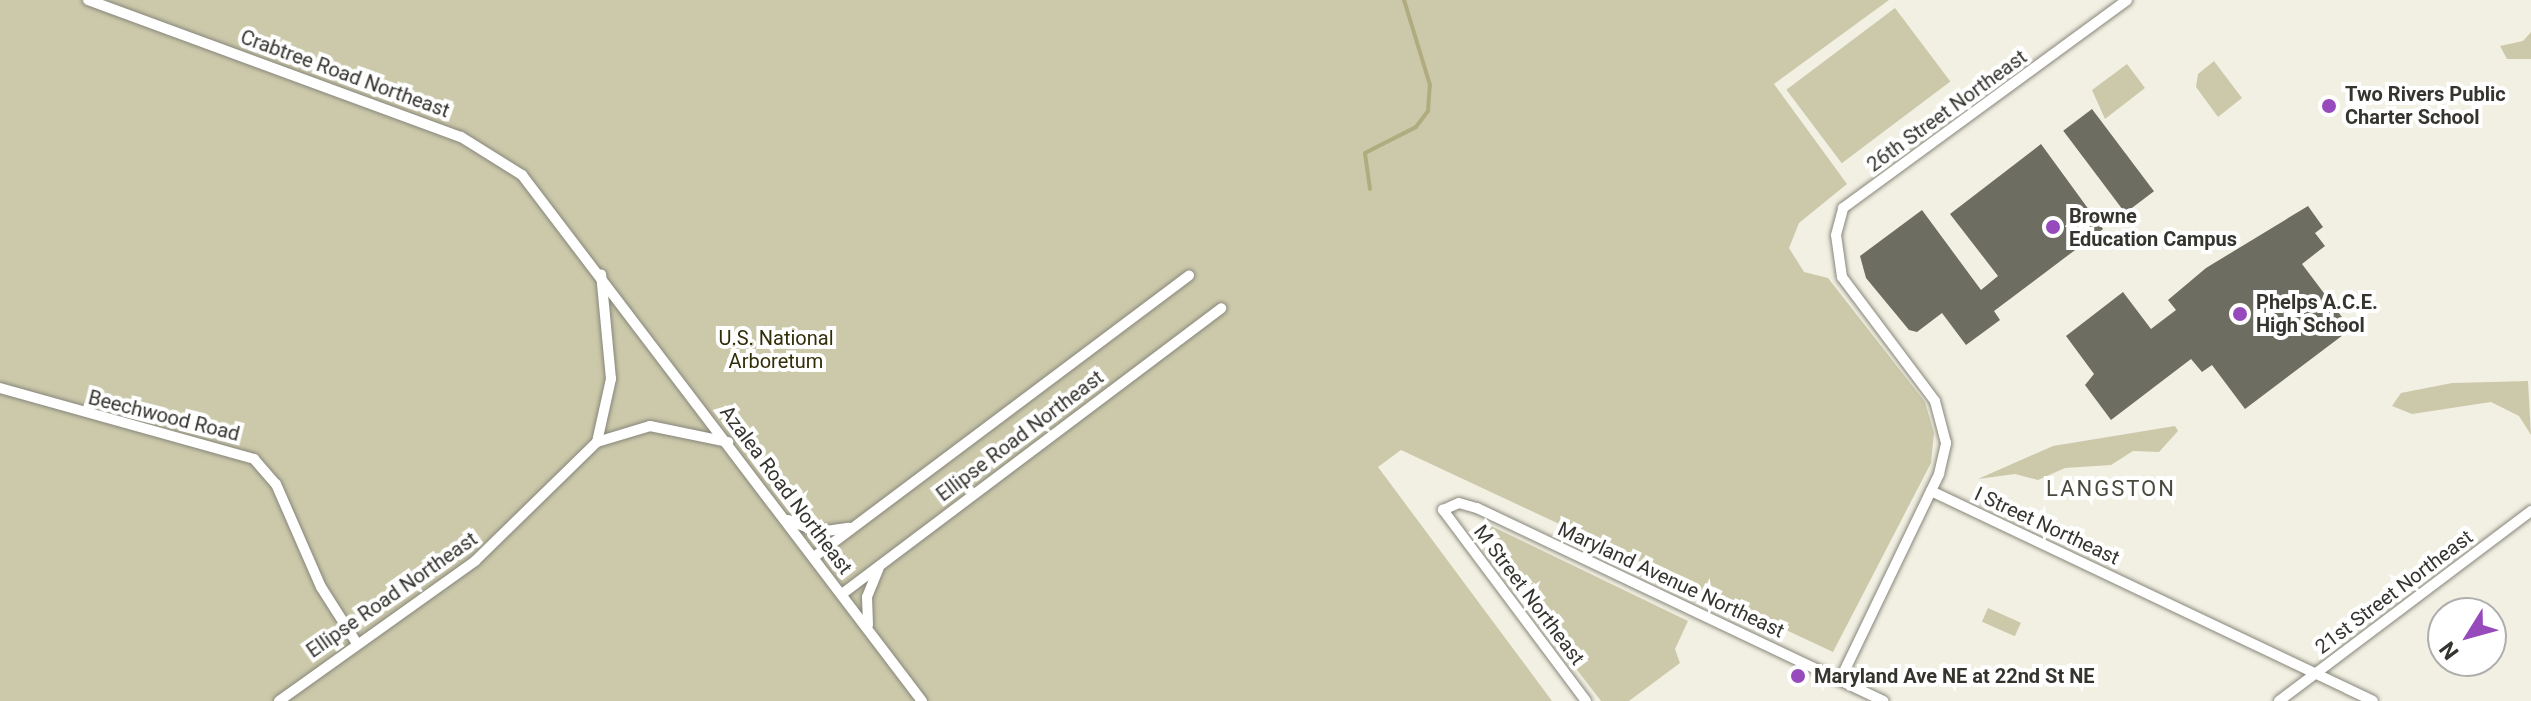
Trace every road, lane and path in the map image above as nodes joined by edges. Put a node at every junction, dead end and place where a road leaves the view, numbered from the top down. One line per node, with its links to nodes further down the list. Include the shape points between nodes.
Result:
1 (88, 0): 3 (street, Crabtree Road Northeast, via 461,137 522,175)
2 (2127, 0): 10 (street, 26th Street Northeast, via 1843,208 1836,235 1842,277 1941,414 1946,450)
3 (563, 224): 4 (street, Azalea Road Northeast)
4 (601, 273): 8 (street, via 611,379); 9 (street, Azalea Road Northeast)
5 (1189, 275): 14 (street)
6 (1221, 308): 16 (street, Ellipse Road Northeast)
7 (0, 388): 19 (street, Beechwood Road, via 254,459 276,484 321,587)
8 (597, 442): 9 (street, Ellipse Road Northeast, via 650,426); 19 (street, Ellipse Road Northeast, via 475,561)
9 (728, 442): 13 (street, Azalea Road Northeast)
10 (1931, 491): 20 (street, I Street Northeast); 21 (street)
11 (1443, 510): 21 (street, Maryland Avenue Northeast, via 1459,503 1477,508); 24 (street, M Street Northeast)
12 (2531, 511): 20 (street, 21st Street Northeast)
13 (785, 518): 14 (street, via 819,532); 15 (street, Azalea Road Northeast)
14 (858, 524): 15 (street)
15 (814, 557): 17 (street, Azalea Road Northeast)
16 (884, 562): 17 (street, Ellipse Road Northeast); 18 (street, via 867,597)
17 (842, 594): 18 (street, Azalea Road Northeast)
18 (870, 631): 23 (street, Azalea Road Northeast)
19 (356, 642): 22 (street, Ellipse Road Northeast)
20 (2315, 674): 26 (street, 21st Street Northeast); 27 (street, I Street Northeast)
21 (1840, 680): 25 (street, Maryland Avenue Northeast)
22 (279, 701)
23 (922, 701)
24 (1586, 701)
25 (1883, 701)
26 (2279, 701)
27 (2373, 701)

